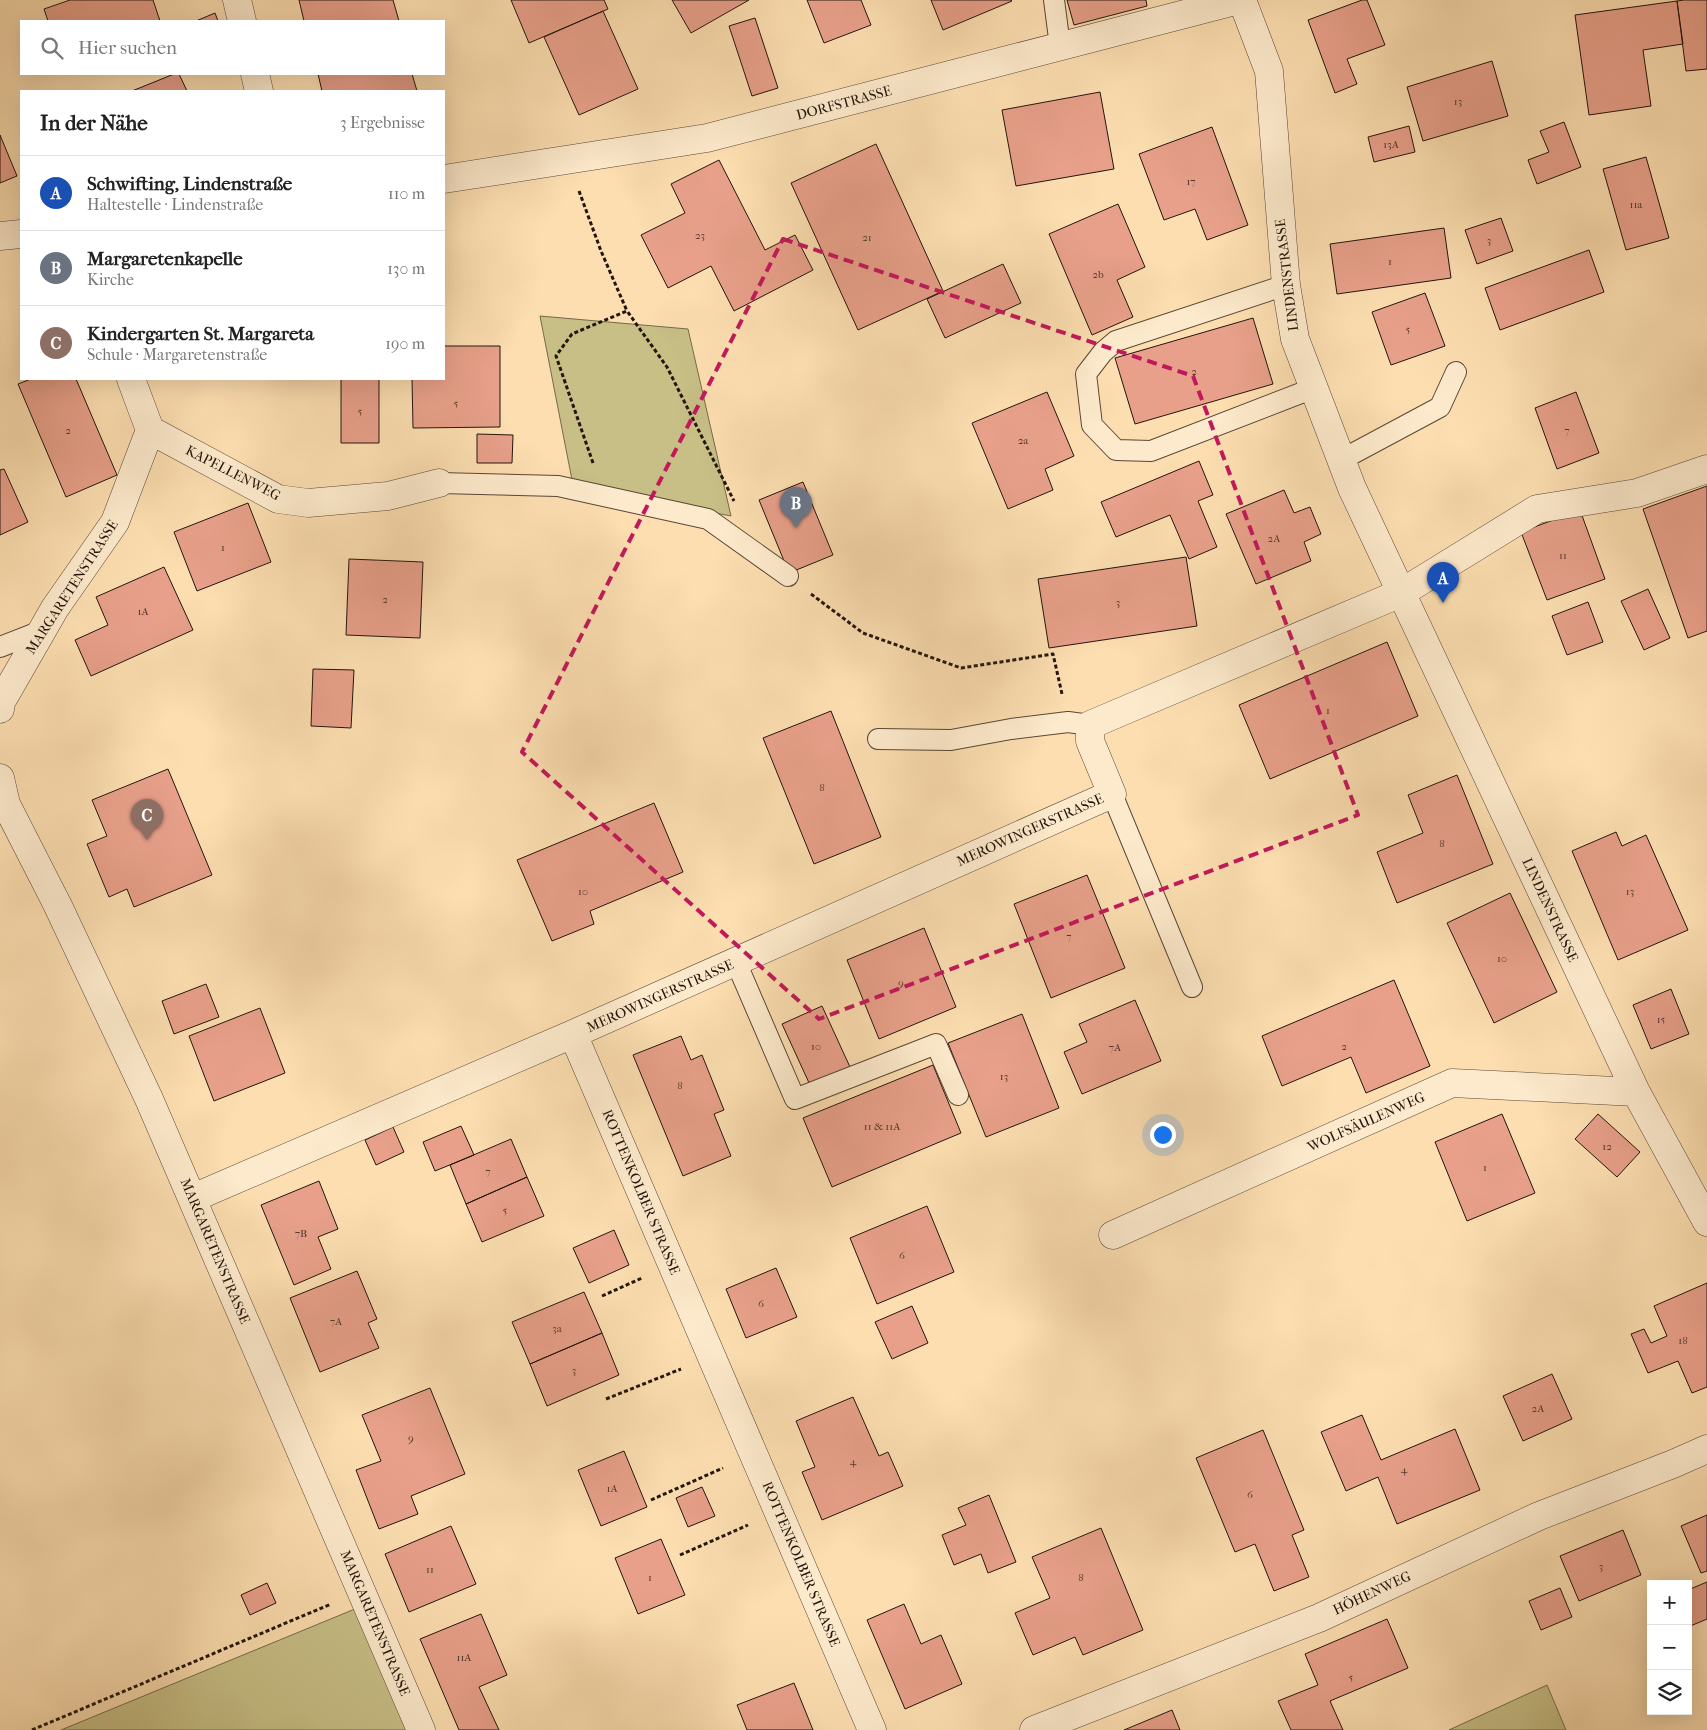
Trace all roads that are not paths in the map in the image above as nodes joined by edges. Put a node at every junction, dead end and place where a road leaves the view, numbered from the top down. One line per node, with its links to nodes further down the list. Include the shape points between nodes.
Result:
1 (237, 0): 4 (street)
2 (1054, 0): 5 (lane)
3 (1240, 0): 5 (street, DORFSTRASSE); 11 (street, LINDENSTRASSE, via 1269,71)
4 (242, 20)
5 (1060, 46): 8 (street, DORFSTRASSE, via 707,138)
6 (255, 75): 7 (street)
7 (259, 90)
8 (445, 179)
9 (20, 234): 10 (street)
10 (0, 236)
11 (1286, 285): 14 (street, LINDENSTRASSE, via 1295,339); 14 (lane, via 1116,341 1086,374 1092,425 1116,450 1151,451)
12 (1456, 372): 16 (lane, via 1440,408)
13 (131, 380): 15 (street)
14 (1314, 388): 16 (street, LINDENSTRASSE)
15 (150, 430): 18 (street, KAPELLENWEG, via 278,499 308,503 388,496); 21 (street, MARGARETENSTRASSE, via 115,522)
16 (1341, 460): 20 (street, LINDENSTRASSE)
17 (1707, 469): 20 (street, via 1637,493 1537,509)
18 (439, 483): 19 (lane, via 558,486 708,520)
19 (788, 576)
20 (1401, 594): 24 (street); 32 (street, LINDENSTRASSE)
21 (41, 631): 22 (lane); 23 (street, MARGARETENSTRASSE)
22 (0, 647)
23 (0, 709)
24 (1090, 725): 25 (lane, via 1068,722 1012,728 951,740); 27 (street, MEROWINGERSTRASSE, via 1090,741)
25 (878, 739)
26 (0, 778): 28 (street, MARGARETENSTRASSE)
27 (1112, 794): 29 (street, MEROWINGERSTRASSE); 30 (lane)
28 (3, 805): 34 (street, MARGARETENSTRASSE, via 58,906)
29 (736, 962): 31 (street, MEROWINGERSTRASSE); 33 (lane, via 795,1099 936,1044)
30 (1192, 988)
31 (573, 1034): 34 (street); 39 (street, ROTTENKOLBER STRASSE)
32 (1636, 1092): 35 (street, LINDENSTRASSE); 36 (street, WOLFSÄULENWEG, via 1452,1083)
33 (958, 1095)
34 (193, 1198): 38 (street, MARGARETENSTRASSE)
35 (1707, 1222)
36 (1113, 1235)
37 (1707, 1449): 40 (street, HÖHENWEG, via 1538,1516 1319,1618)
38 (421, 1730)
39 (872, 1730)
40 (1034, 1730)

